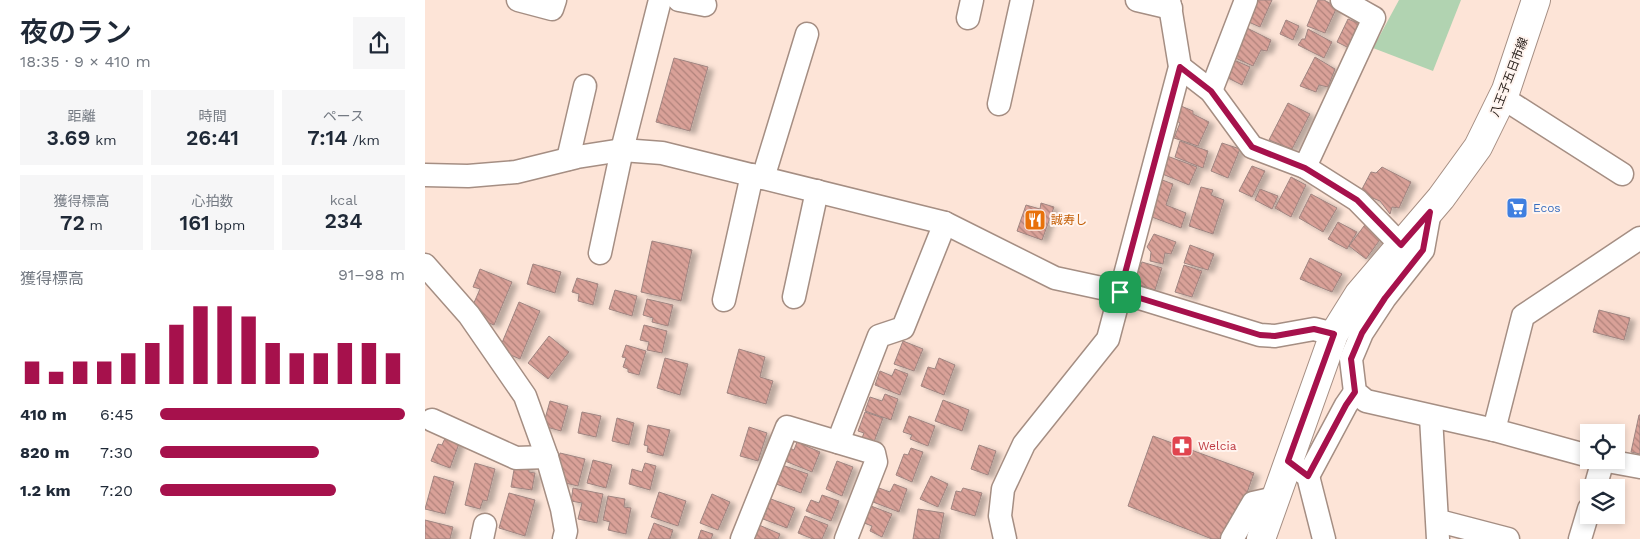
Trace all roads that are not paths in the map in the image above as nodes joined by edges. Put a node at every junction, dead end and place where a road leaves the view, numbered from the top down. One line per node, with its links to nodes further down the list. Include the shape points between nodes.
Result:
1 (518, 0): 2 (street, via 552,9)
2 (555, 0)
3 (660, 0): 18 (street)
4 (679, 0): 11 (street)
5 (1022, 0): 17 (street)
6 (1137, 0): 10 (street)
7 (1246, 0): 15 (street)
8 (1342, 0): 20 (street, via 1374,18)
9 (1536, 0): 16 (main road, 八王子五日市線)
10 (1170, 4): 13 (street)
11 (705, 5)
12 (807, 34): 23 (street)
13 (1180, 67): 15 (street); 31 (street)
14 (585, 86): 19 (street)
15 (1211, 91): 20 (street, via 1252,147)
16 (1503, 98): 21 (street); 25 (main road, 八王子五日市線, via 1474,153)
17 (999, 104)
18 (622, 150): 19 (street); 23 (street, via 662,153); 29 (street)
19 (567, 159): 22 (street, via 516,172)
20 (1305, 168): 28 (street, via 1357,200)
21 (1622, 174)
22 (425, 175)
23 (758, 176): 24 (street); 33 (street)
24 (817, 191): 26 (street); 32 (street)
25 (1430, 212): 28 (main road, 八王子五日市線); 35 (street, via 1423,250 1385,298 1351,359)
26 (945, 223): 31 (street, via 1043,274); 39 (street, via 903,328 879,336)
27 (1640, 238): 38 (street, via 1523,316)
28 (1401, 245): 34 (main road, 八王子五日市線, via 1359,294)
29 (600, 252)
30 (425, 265): 41 (street, via 469,315 525,396)
31 (1120, 292): 34 (street, via 1260,335 1275,336 1314,329); 51 (street, via 1108,339 1024,444 1003,489 1000,516)
32 (799, 293)
33 (724, 300)
34 (1334, 334): 44 (main road, 八王子五日市線)
35 (1355, 392): 36 (street, via 1366,401); 44 (street)
36 (1431, 417): 38 (street); 47 (street)
37 (432, 420): 41 (street, via 516,458)
38 (1494, 430): 40 (street)
39 (838, 442): 49 (street, via 787,427); 50 (street, via 874,453 876,462)
40 (1580, 454)
41 (547, 457): 48 (street, via 562,509 566,531)
42 (1625, 464): 43 (street)
43 (1640, 467)
44 (1298, 469): 45 (main road, 八王子五日市線); 54 (street)
45 (1275, 498): 52 (street, via 1253,503); 53 (main road, 八王子五日市線)
46 (1584, 524): 56 (street)
47 (1439, 530): 55 (street)
48 (564, 539)
49 (742, 539)
50 (846, 539)
51 (1005, 539)
52 (1233, 539)
53 (1261, 539)
54 (1323, 539)
55 (1508, 539)
56 (1580, 539)

